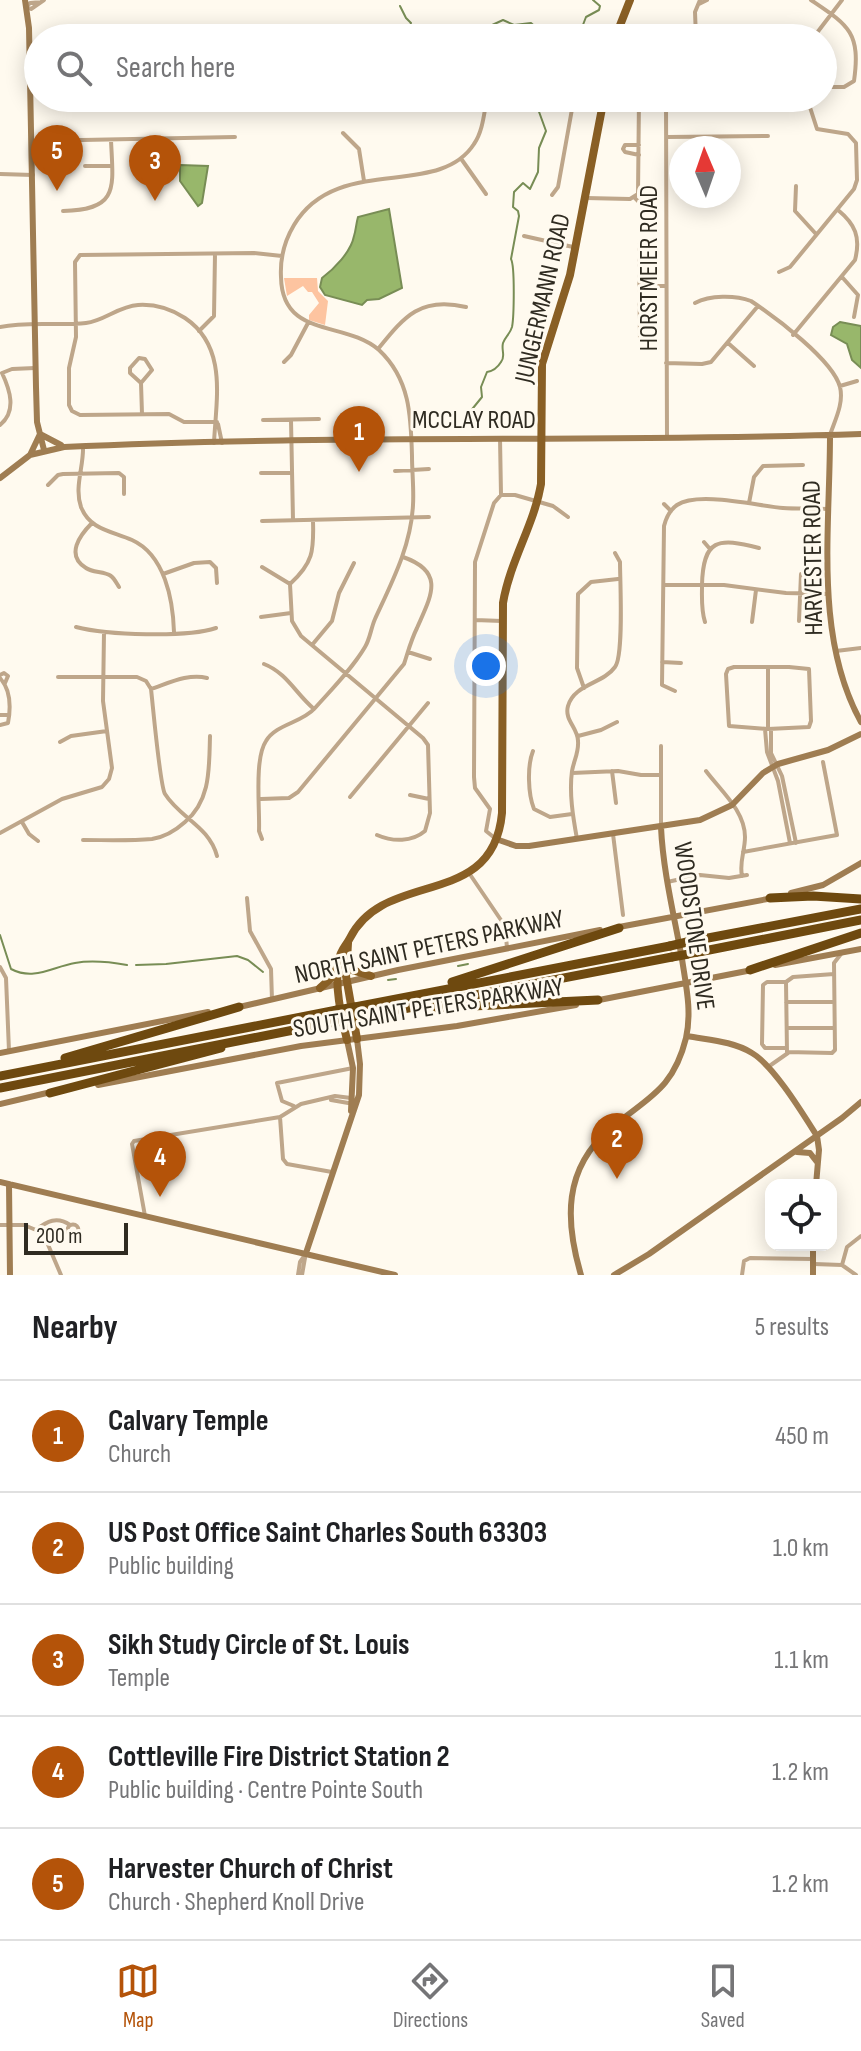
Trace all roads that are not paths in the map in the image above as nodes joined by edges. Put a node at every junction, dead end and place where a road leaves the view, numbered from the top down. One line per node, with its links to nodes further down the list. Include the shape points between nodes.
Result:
1 (630, 0): 10 (main road)
2 (707, 0): 6 (street)
3 (811, 0): 8 (street)
4 (842, 0): 8 (street)
5 (43, 1): 7 (street, via 31,9)
6 (700, 2): 11 (street)
7 (26, 3): 9 (main road)
8 (832, 14): 12 (street); 13 (street, via 854,38 854,81)
9 (27, 24)
10 (621, 24)
11 (695, 24)
12 (824, 24)
13 (837, 86)
14 (30, 112): 28 (main road)
15 (484, 112): 31 (street, via 479,135)
16 (571, 112): 40 (street, via 558,187)
17 (601, 112): 42 (main road, JUNGERMANN ROAD)
18 (639, 112): 29 (street)
19 (666, 112): 25 (street, HORSTMEIER ROAD)
20 (812, 112): 26 (street, via 819,134)
21 (858, 131): 26 (street)
22 (343, 133): 36 (street, via 359,149)
23 (768, 136): 25 (street)
24 (235, 137): 27 (street)
25 (666, 137): 56 (street, HORSTMEIER ROAD)
26 (853, 137): 45 (street, via 857,180)
27 (111, 140): 28 (street); 33 (street)
28 (31, 141): 35 (main road)
29 (639, 145): 30 (street); 30 (street, via 623,149)
30 (639, 155): 38 (street)
31 (462, 160): 36 (street, via 447,168); 39 (street)
32 (85, 166): 33 (street)
33 (112, 166): 43 (street)
34 (0, 174): 35 (street)
35 (33, 175): 63 (main road)
36 (364, 181): 52 (street, via 313,203 294,225)
37 (796, 186): 47 (street, via 795,211)
38 (639, 192): 41 (street); 41 (street, via 643,202)
39 (486, 194)
40 (552, 195)
41 (634, 197): 42 (street)
42 (585, 198): 50 (main road, JUNGERMANN ROAD)
43 (105, 202): 44 (street); 46 (street, via 88,210)
44 (109, 207)
45 (838, 210): 47 (street); 54 (street, via 855,226 858,240 855,260)
46 (63, 211)
47 (816, 234): 53 (street, via 790,267)
48 (524, 236): 50 (street)
49 (639, 245): 55 (street)
50 (576, 247): 88 (main road, JUNGERMANN ROAD, via 542,364)
51 (215, 254): 52 (street); 61 (street, via 77,257); 65 (street, via 214,316)
52 (282, 256): 62 (street, via 283,295)
53 (779, 272)
54 (842, 277): 60 (street, via 858,295); 66 (street)
55 (640, 286): 56 (street); 67 (street)
56 (666, 286): 71 (street, HORSTMEIER ROAD)
57 (695, 303): 58 (street, via 739,298)
58 (759, 306): 66 (street); 68 (street)
59 (466, 307): 69 (street, via 432,304 415,310)
60 (854, 317)
61 (76, 323): 63 (street); 65 (street, via 147,304 182,315); 78 (street, via 69,368 72,411)
62 (308, 323): 69 (street, via 350,334); 70 (street)
63 (34, 324): 64 (street); 73 (main road)
64 (0, 327)
65 (199, 331): 82 (street, via 217,371)
66 (793, 335): 77 (street, via 823,359)
67 (640, 340)
68 (728, 343): 71 (street, via 705,364); 72 (street)
69 (378, 349): 90 (street, via 406,389)
70 (284, 362)
71 (666, 363): 89 (street, HORSTMEIER ROAD)
72 (754, 366)
73 (35, 368): 74 (street); 84 (main road)
74 (1, 373): 83 (street, via 10,406)
75 (857, 381): 77 (street)
76 (141, 383): 76 (street, via 130,373 139,358 152,370); 78 (street)
77 (840, 386): 86 (street, via 839,411)
78 (142, 414): 82 (street)
79 (319, 419): 81 (street)
80 (263, 420): 81 (street)
81 (291, 420): 91 (street)
82 (217, 422): 92 (street)
83 (0, 425)
84 (40, 434): 94 (main road); 95 (main road); 96 (main road)
85 (861, 434): 86 (main road, MCCLAY ROAD)
86 (830, 435): 89 (main road, MCCLAY ROAD); 113 (main road, HARVESTER ROAD)
87 (500, 438): 88 (main road, MCCLAY ROAD); 90 (main road, MCCLAY ROAD); 109 (street)
88 (541, 438): 89 (main road, MCCLAY ROAD); 110 (main road, JUNGERMANN ROAD)
89 (667, 438)
90 (411, 439): 91 (main road, MCCLAY ROAD); 100 (street)
91 (291, 441): 92 (main road, MCCLAY ROAD); 105 (street)
92 (218, 443): 93 (main road, MCCLAY ROAD)
93 (83, 446): 94 (main road, MCCLAY ROAD); 103 (street)
94 (64, 447): 95 (main road, MCCLAY ROAD)
95 (44, 450): 96 (main road, MCCLAY ROAD)
96 (30, 455): 106 (main road, MCCLAY ROAD)
97 (803, 465): 102 (street, via 776,464)
98 (751, 467): 102 (street)
99 (429, 469): 100 (street)
100 (412, 470): 101 (street); 117 (street)
101 (395, 471)
102 (757, 472): 111 (street)
103 (81, 473): 107 (street, via 58,475); 108 (street, via 124,473); 121 (street, via 80,501)
104 (261, 473): 105 (street)
105 (291, 473): 118 (street)
106 (0, 478)
107 (48, 485)
108 (124, 494)
109 (501, 495): 110 (street); 144 (street, via 476,557)
110 (538, 501): 116 (street); 145 (main road, JUNGERMANN ROAD, via 508,578)
111 (749, 503): 113 (street); 114 (street, via 687,501)
112 (664, 504): 114 (street)
113 (830, 509): 141 (main road, HARVESTER ROAD)
114 (671, 511): 136 (street, via 664,526)
115 (429, 517): 117 (street)
116 (568, 517)
117 (411, 518): 120 (street); 126 (street)
118 (293, 520): 119 (street); 120 (street)
119 (262, 521)
120 (313, 521): 135 (street, via 311,557)
121 (92, 523): 131 (street, via 137,542); 138 (street, via 78,539 77,558 86,568 113,577)
122 (704, 542): 124 (street)
123 (759, 548): 124 (street, via 721,543)
124 (710, 549): 137 (street, via 703,561)
125 (615, 553): 133 (street)
126 (403, 557): 130 (street); 162 (street, via 367,645)
127 (354, 563): 153 (street, via 332,621)
128 (430, 563): 130 (street)
129 (262, 567): 135 (street)
130 (425, 568): 155 (street, via 430,600)
131 (163, 574): 134 (street, via 216,562); 152 (street)
132 (801, 574): 140 (street)
133 (620, 579): 167 (street, via 619,661); 167 (street, via 595,580 578,594 577,668)
134 (217, 583)
135 (290, 584): 142 (street)
136 (663, 585): 137 (street); 158 (street)
137 (702, 586): 139 (street); 147 (street)
138 (119, 587)
139 (756, 590): 140 (street); 148 (street)
140 (801, 594): 141 (street); 146 (street)
141 (829, 594): 156 (main road, HARVESTER ROAD)
142 (291, 613): 143 (street); 153 (street, via 295,629)
143 (261, 617)
144 (475, 620): 145 (street); 209 (street, via 475,788 490,809 486,831)
145 (502, 621): 209 (main road, JUNGERMANN ROAD, via 502,813)
146 (799, 621)
147 (705, 622)
148 (752, 622)
149 (76, 627): 151 (street)
150 (216, 628): 152 (street)
151 (104, 632): 152 (street); 165 (street)
152 (174, 632)
153 (312, 645): 162 (street)
154 (861, 648): 156 (street)
155 (408, 652): 157 (street); 170 (street, via 400,671)
156 (834, 652): 176 (main road, HARVESTER ROAD)
157 (430, 659)
158 (662, 662): 159 (street); 169 (street, via 662,685)
159 (681, 663)
160 (264, 664): 172 (street, via 282,674)
161 (768, 667): 179 (street); 179 (street, via 731,668 726,674 727,724); 179 (street, via 805,667 810,674 811,721 809,727)
162 (345, 673): 170 (street); 172 (street)
163 (0, 676): 174 (street, via 9,695)
164 (58, 677): 165 (street)
165 (103, 677): 168 (street, via 137,677); 180 (street)
166 (207, 678): 168 (street)
167 (584, 688): 183 (street, via 568,707)
168 (151, 689): 202 (street, via 162,787)
169 (675, 691)
170 (376, 698): 178 (street); 190 (street)
171 (428, 703): 178 (street)
172 (314, 709): 197 (street, via 266,739)
173 (0, 715): 174 (street)
174 (9, 715): 177 (street, via 8,723)
175 (617, 722): 183 (street)
176 (861, 722)
177 (0, 725)
178 (408, 725): 196 (street); 198 (street, via 428,745)
179 (768, 729): 189 (street, via 766,746)
180 (107, 731): 184 (street); 203 (street, via 112,768 106,784 62,799)
181 (861, 734): 189 (main road)
182 (210, 736): 202 (street, via 208,783)
183 (578, 736): 193 (street)
184 (60, 742)
185 (661, 746): 194 (street)
186 (533, 751): 201 (street, via 534,809 550,817)
187 (823, 762): 213 (street, via 837,835)
188 (310, 763): 190 (street)
189 (775, 766): 200 (main road); 213 (street)
190 (318, 769): 197 (street, via 294,795)
191 (612, 771): 193 (street); 194 (street); 199 (street)
192 (706, 771): 200 (street)
193 (572, 773): 201 (street)
194 (661, 775): 204 (street)
195 (410, 795): 198 (street)
196 (350, 797)
197 (260, 799): 208 (street)
198 (429, 799): 207 (street, via 425,835 409,840)
199 (616, 803)
200 (732, 805): 204 (main road, via 700,820); 214 (street, via 744,825)
201 (572, 814): 210 (street)
202 (190, 818): 211 (street, via 154,839); 215 (street, via 209,837)
203 (22, 822): 205 (street); 212 (street)
204 (661, 827): 206 (main road); 218 (main road, WOODSTONE DRIVE)
205 (0, 833)
206 (613, 834): 210 (main road); 223 (street)
207 (377, 835)
208 (262, 839)
209 (496, 839): 210 (main road, via 516,846); 217 (main road, JUNGERMANN ROAD)
210 (577, 839)
211 (83, 840)
212 (38, 841)
213 (793, 843): 214 (street)
214 (743, 852): 218 (street, via 744,876 700,875)
215 (217, 856)
216 (861, 863): 220 (main road, NORTH SAINT PETERS PARKWAY, via 823,885)
217 (469, 873): 228 (street, via 505,926); 232 (main road, JUNGERMANN ROAD, via 384,903 362,920 342,949)
218 (667, 882): 224 (main road, WOODSTONE DRIVE)
219 (247, 898): 243 (street, via 248,925 271,969)
220 (770, 898): 221 (highway); 224 (main road, NORTH SAINT PETERS PARKWAY)
221 (861, 899)
222 (861, 909): 242 (highway, bridge)
223 (623, 915)
224 (674, 917): 226 (main road, NORTH SAINT PETERS PARKWAY); 240 (main road, WOODSTONE DRIVE)
225 (861, 920): 248 (highway, bridge)
226 (619, 928): 228 (main road, NORTH SAINT PETERS PARKWAY); 242 (highway)
227 (861, 933): 235 (highway)
228 (507, 948): 237 (main road, NORTH SAINT PETERS PARKWAY)
229 (861, 949): 230 (main road, SOUTH SAINT PETERS PARKWAY)
230 (847, 952): 231 (main road, SOUTH SAINT PETERS PARKWAY); 233 (street)
231 (819, 957): 233 (street); 235 (main road, SOUTH SAINT PETERS PARKWAY)
232 (343, 960): 237 (main road, via 352,970); 239 (main road, JUNGERMANN ROAD); 241 (main road)
233 (834, 963): 236 (street)
234 (0, 967): 256 (street, via 6,978)
235 (750, 970): 240 (main road, SOUTH SAINT PETERS PARKWAY)
236 (834, 974): 238 (street); 246 (street)
237 (371, 976): 239 (main road, NORTH SAINT PETERS PARKWAY)
238 (786, 982): 245 (street); 255 (street, via 763,985 762,1044)
239 (342, 983): 241 (main road, NORTH SAINT PETERS PARKWAY); 254 (main road, JUNGERMANN ROAD)
240 (686, 984): 244 (main road, SOUTH SAINT PETERS PARKWAY); 251 (main road, WOODSTONE DRIVE)
241 (320, 988): 243 (main road, NORTH SAINT PETERS PARKWAY)
242 (403, 997): 259 (highway, bridge)
243 (272, 1000): 247 (main road, NORTH SAINT PETERS PARKWAY)
244 (598, 1000): 248 (highway); 252 (main road, SOUTH SAINT PETERS PARKWAY)
245 (786, 1002): 246 (street); 249 (street)
246 (834, 1002): 250 (street)
247 (239, 1007): 256 (main road, NORTH SAINT PETERS PARKWAY); 259 (highway)
248 (410, 1008): 253 (highway, bridge)
249 (787, 1028): 250 (street); 255 (street)
250 (834, 1028): 255 (street, via 832,1053)
251 (687, 1036): 261 (main road, via 739,1047); 298 (main road, WOODSTONE DRIVE, via 666,1082 603,1135 582,1165 569,1220)
252 (376, 1037): 254 (main road, SOUTH SAINT PETERS PARKWAY); 258 (main road, via 364,1045)
253 (245, 1039): 263 (highway); 264 (highway)
254 (352, 1039): 258 (main road, JUNGERMANN ROAD); 260 (main road, JUNGERMANN ROAD); 264 (main road, SOUTH SAINT PETERS PARKWAY)
255 (788, 1050): 261 (street)
256 (9, 1051): 257 (main road, NORTH SAINT PETERS PARKWAY)
257 (0, 1053)
258 (359, 1058): 266 (main road, JUNGERMANN ROAD)
259 (36, 1068): 262 (highway)
260 (353, 1068): 266 (main road, JUNGERMANN ROAD); 268 (street, via 277,1083 282,1101)
261 (769, 1068): 271 (main road)
262 (0, 1076)
263 (0, 1088)
264 (50, 1093): 267 (main road, SOUTH SAINT PETERS PARKWAY)
265 (861, 1102): 270 (main road)
266 (354, 1103): 268 (street, via 335,1096); 275 (main road, JUNGERMANN ROAD)
267 (0, 1104)
268 (295, 1106): 269 (street)
269 (280, 1117): 275 (street, via 287,1164); 279 (street, via 134,1141)
270 (830, 1127): 271 (main road); 273 (main road)
271 (817, 1136): 272 (main road); 273 (main road)
272 (790, 1155): 274 (main road, via 810,1153); 299 (main road)
273 (819, 1155): 274 (main road)
274 (818, 1164): 276 (main road)
275 (332, 1172): 285 (main road, JUNGERMANN ROAD)
276 (817, 1179)
277 (0, 1182): 278 (main road)
278 (9, 1184): 279 (main road); 281 (main road)
279 (145, 1216): 286 (main road)
280 (0, 1225): 281 (street)
281 (9, 1225): 283 (street); 293 (main road)
282 (70, 1225): 283 (street, via 48,1221)
283 (36, 1230): 294 (street)
284 (861, 1236): 292 (street, via 847,1247)
285 (310, 1240): 286 (main road); 288 (main road, JUNGERMANN ROAD); 289 (main road)
286 (292, 1250): 288 (main road)
287 (813, 1251): 290 (main road)
288 (305, 1254): 289 (main road); 295 (street)
289 (320, 1257): 291 (main road)
290 (813, 1261): 292 (street); 300 (street, via 750,1258 744,1261); 301 (main road)
291 (352, 1265): 296 (street); 297 (main road)
292 (842, 1265): 302 (street)
293 (10, 1275)
294 (61, 1275)
295 (300, 1275)
296 (352, 1275)
297 (395, 1275)
298 (581, 1275)
299 (614, 1275)
300 (742, 1275)
301 (813, 1275)
302 (856, 1275)

